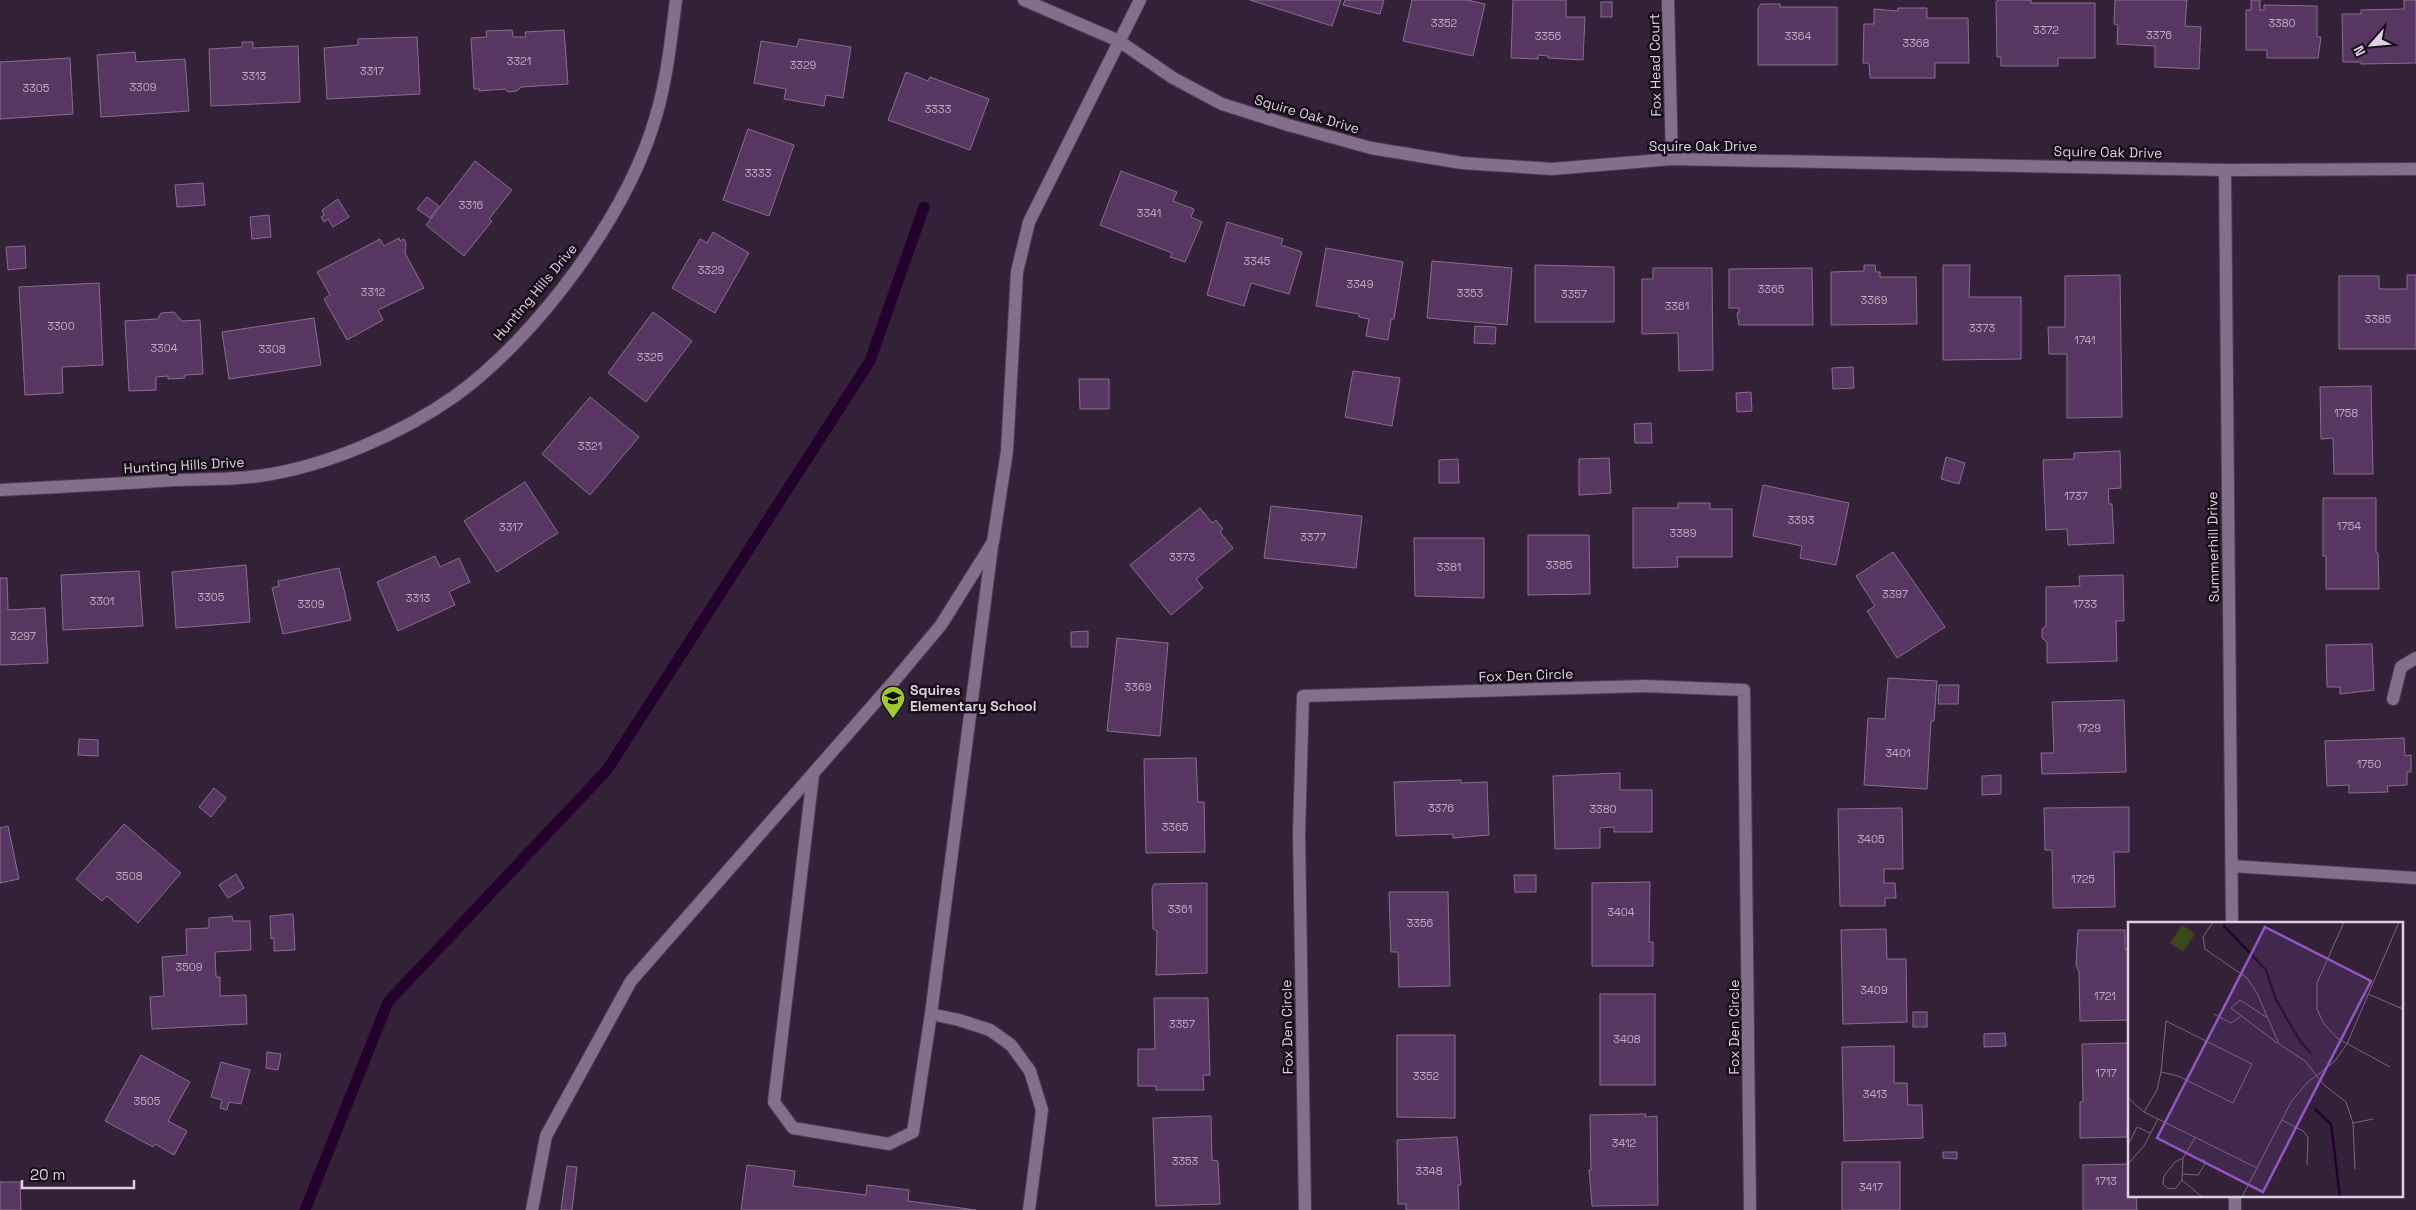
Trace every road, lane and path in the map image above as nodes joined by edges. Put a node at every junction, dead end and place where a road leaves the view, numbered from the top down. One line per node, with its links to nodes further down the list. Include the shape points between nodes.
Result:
1 (676, 0): 9 (street, Hunting Hills Drive, via 656,116 637,169 608,224 542,312 503,354 455,396 391,434 320,461 260,476)
2 (1024, 0): 5 (street, Squire Oak Drive)
3 (1140, 0): 5 (street)
4 (1668, 0): 6 (street, Fox Head Court)
5 (1119, 41): 6 (street, Squire Oak Drive, via 1173,78 1222,104 1371,148 1462,163 1552,169); 10 (street, via 1029,222 1017,272 1007,451)
6 (1672, 159): 8 (street, Squire Oak Drive)
7 (2416, 169): 8 (street, Squire Oak Drive)
8 (2225, 170): 14 (street, Summerhill Drive)
9 (0, 490)
10 (993, 542): 13 (street, via 940,625); 17 (street)
11 (2416, 658): 12 (street, via 2401,667)
12 (2393, 699)
13 (812, 775): 17 (street, via 774,1102 793,1128 889,1144 914,1132); 18 (street, via 631,981 546,1136)
14 (2232, 866): 15 (street); 16 (street, Summerhill Drive)
15 (2416, 878)
16 (2232, 922)
17 (932, 1014): 19 (street, via 990,1030 1010,1045 1030,1071 1042,1110)
18 (532, 1210)
19 (1029, 1210)
20 (1305, 1210): 21 (street, Fox Den Circle, via 1299,833 1303,696 1645,686 1744,690)
21 (1750, 1210)

